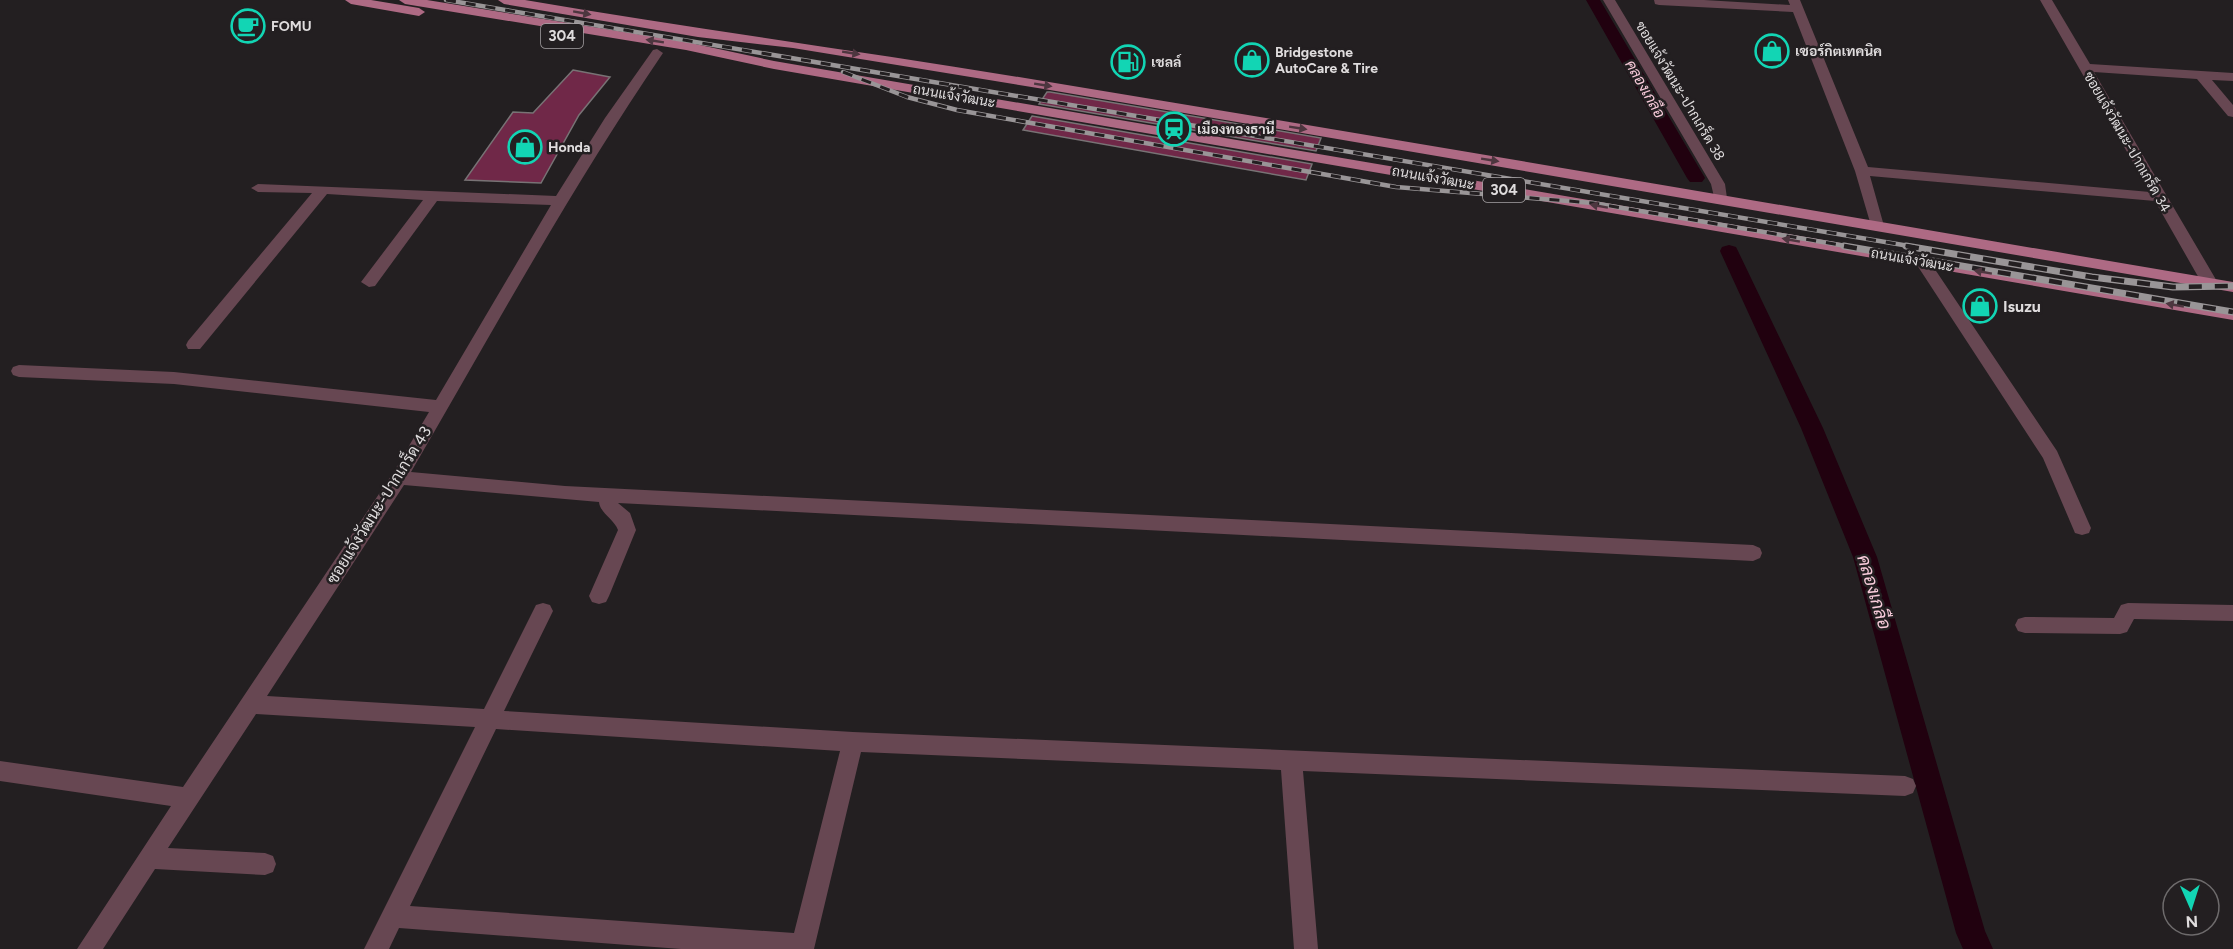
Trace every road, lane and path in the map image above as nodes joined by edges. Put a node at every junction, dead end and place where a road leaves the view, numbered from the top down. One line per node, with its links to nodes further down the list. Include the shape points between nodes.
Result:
1 (351, 0): 10 (main road, ถนนแจ้งวัฒนะ / 304)
2 (405, 0): 11 (main road, ถนนแจ้งวัฒนะ / 304, one-way to 2, via 686,46)
3 (504, 0): 9 (main road, ถนนแจ้งวัฒนะ / 304, one-way to 9, via 698,33)
4 (567, 0): 9 (main road, ถนนแจ้งวัฒนะ / 304, via 729,28)
5 (1609, 0): 21 (street, ซอยแจ้งวัฒนะ-ปากเกร็ด 38, via 1718,184)
6 (2046, 0): 12 (street, ซอยแจ้งวัฒนะ-ปากเกร็ด 34)
7 (1659, 1): 8 (street)
8 (1796, 4): 16 (street)
9 (793, 44): 21 (main road, ถนนแจ้งวัฒนะ / 304, one-way to 21)
10 (657, 53): 11 (main road, ถนนแจ้งวัฒนะ / 304); 22 (street, ซอยแจ้งวัฒนะ-ปากเกร็ด 43)
11 (774, 65): 24 (main road, ถนนแจ้งวัฒนะ / 304, one-way to 11)
12 (2085, 68): 13 (street); 20 (street, ซอยแจ้งวัฒนะ-ปากเกร็ด 34)
13 (2202, 76): 14 (street); 15 (street)
14 (2233, 77)
15 (2233, 113)
16 (1862, 171): 20 (street); 23 (street)
17 (258, 188): 18 (street)
18 (323, 189): 19 (street); 29 (street)
19 (433, 196): 22 (street); 25 (street)
20 (2159, 197): 26 (street, ซอยแจ้งวัฒนะ-ปากเกร็ด 34)
21 (1720, 198): 23 (main road, ถนนแจ้งวัฒนะ / 304)
22 (560, 201): 31 (street, ซอยแจ้งวัฒนะ-ปากเกร็ด 43)
23 (1877, 226): 26 (main road, ถนนแจ้งวัฒนะ / 304)
24 (1923, 262): 28 (main road, ถนนแจ้งวัฒนะ / 304, one-way to 24); 34 (street, via 2051,456)
25 (369, 282)
26 (2210, 283): 27 (main road, ถนนแจ้งวัฒนะ / 304)
27 (2233, 287)
28 (2233, 315)
29 (194, 345)
30 (19, 371): 31 (street, via 174,378)
31 (440, 407): 32 (street, ซอยแจ้งวัฒนะ-ปากเกร็ด 43)
32 (399, 478): 33 (street); 40 (street, ซอยแจ้งวัฒนะ-ปากเกร็ด 43)
33 (610, 495): 35 (street); 36 (street, via 608,505 623,518 627,530)
34 (2082, 528)
35 (1753, 553)
36 (598, 596)
37 (543, 611): 41 (street)
38 (2233, 613): 39 (street, via 2128,611 2120,626)
39 (2025, 626)
40 (250, 704): 41 (street); 46 (street, ซอยแจ้งวัฒนะ-ปากเกร็ด 43)
41 (491, 719): 42 (street); 49 (street)
42 (853, 742): 43 (street); 50 (street)
43 (1291, 761): 45 (street); 53 (street)
44 (0, 771): 46 (street)
45 (1905, 786)
46 (188, 798): 47 (street, ซอยแจ้งวัฒนะ-ปากเกร็ด 43)
47 (148, 858): 48 (street); 51 (street, ซอยแจ้งวัฒนะ-ปากเกร็ด 43)
48 (265, 864)
49 (392, 916): 50 (street); 52 (street)
50 (802, 947)
51 (89, 949)
52 (376, 949)
53 (1306, 949)

